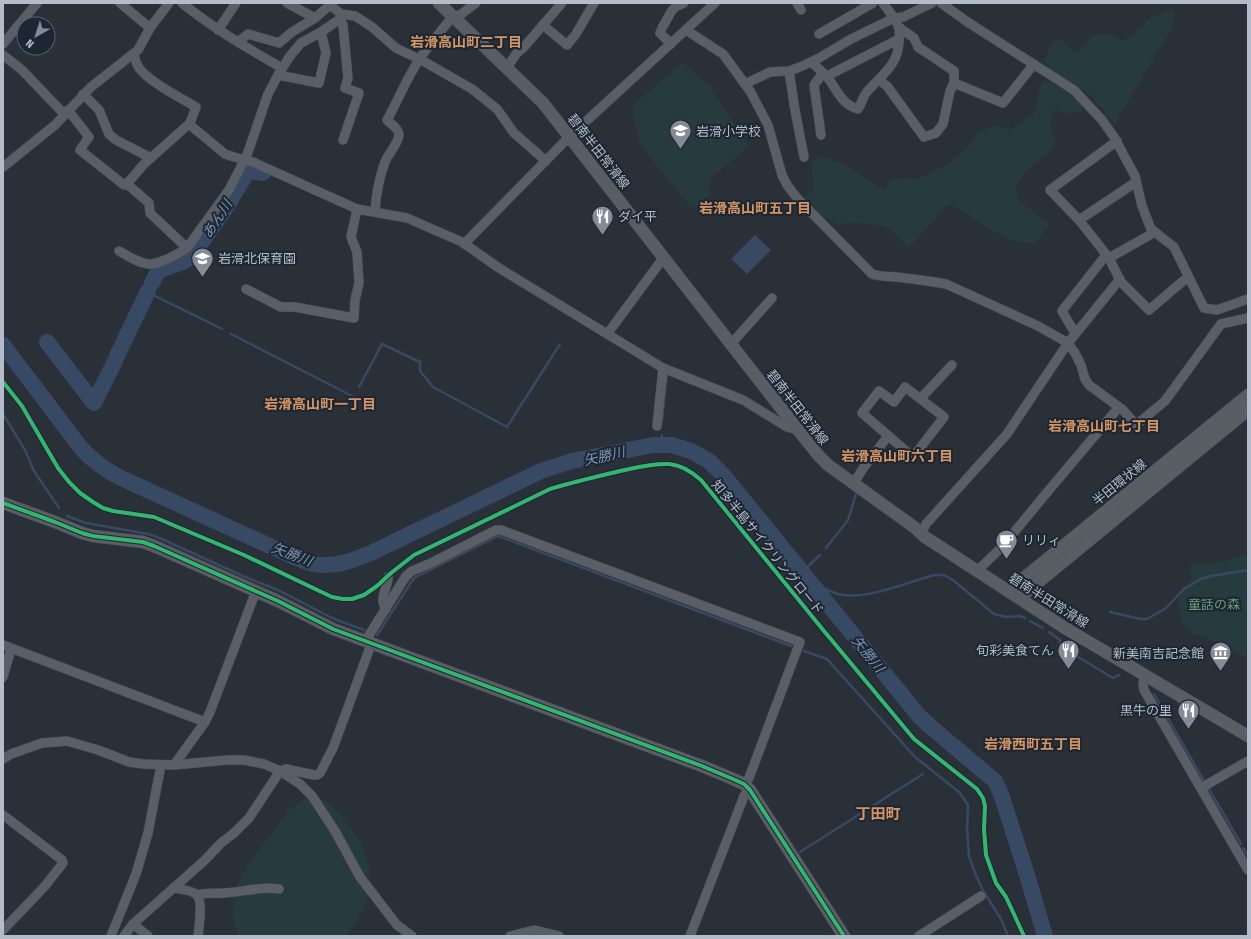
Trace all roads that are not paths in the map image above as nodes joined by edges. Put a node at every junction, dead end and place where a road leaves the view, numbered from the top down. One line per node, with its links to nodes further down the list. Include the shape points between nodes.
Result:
1 (37, 3): 31 (street)
2 (120, 3): 23 (street)
3 (168, 3): 23 (street)
4 (182, 3): 25 (street)
5 (236, 3): 25 (street)
6 (287, 3): 20 (street)
7 (439, 3): 18 (main road, 碧南半田常滑線)
8 (476, 3): 18 (street, via 460,15)
9 (560, 3): 22 (street)
10 (594, 3): 22 (street, via 567,45)
11 (684, 3): 32 (street, via 675,7 660,33)
12 (715, 3): 26 (street)
13 (873, 3): 28 (street)
14 (883, 3): 21 (street)
15 (932, 3): 21 (street, via 903,17)
16 (941, 3): 37 (street)
17 (330, 4): 19 (street); 20 (street)
18 (453, 16): 35 (street); 38 (main road, 碧南半田常滑線)
19 (340, 17): 27 (street); 35 (street, via 355,16 391,45); 50 (street, via 348,78 345,88 359,93)
20 (315, 18): 30 (street, via 278,43 248,34)
21 (894, 18): 24 (street); 36 (street)
22 (543, 25): 38 (street, via 516,54)
23 (150, 28): 33 (street)
24 (900, 28): 29 (street); 43 (street, via 914,38 918,47 954,71)
25 (218, 30): 30 (street)
26 (686, 30): 32 (street); 44 (street, via 723,54)
27 (321, 32): 39 (street, via 301,43); 39 (street, via 326,53 319,83)
28 (819, 34)
29 (900, 39): 41 (street); 42 (street, via 895,62)
30 (238, 42): 39 (street)
31 (3, 44)
32 (670, 44): 48 (street)
33 (134, 54): 45 (street); 47 (street, via 140,70 196,107)
34 (3, 55): 46 (street)
35 (419, 60): 55 (street, via 486,99 497,109 514,133); 60 (street, via 387,120 396,128 399,135 386,160)
36 (811, 62): 40 (street); 41 (street)
37 (1034, 64): 43 (street, via 1003,103); 51 (street, via 1074,90 1102,120)
38 (507, 68): 48 (main road, 碧南半田常滑線, via 543,103)
39 (280, 71): 54 (street, via 268,94)
40 (789, 71): 44 (street, via 770,72); 52 (street)
41 (825, 75): 42 (street, via 844,101 858,110 864,95); 49 (street, via 814,85)
42 (880, 80): 43 (street, via 924,137 936,133 943,124)
43 (954, 83)
44 (745, 84): 76 (street, via 768,125 782,175 788,185 797,198 872,274 946,284 1038,326)
45 (84, 94): 46 (street); 53 (street, via 99,110 109,134)
46 (66, 112): 56 (street, via 55,125); 58 (street, via 88,137 80,150 124,185)
47 (190, 123): 53 (street); 54 (street, via 225,154)
48 (570, 136): 55 (street); 67 (main road, 碧南半田常滑線)
49 (822, 136)
50 (343, 140)
51 (1116, 141): 57 (street); 61 (street, via 1050,190)
52 (804, 157)
53 (151, 158): 58 (street)
54 (245, 160): 59 (street); 64 (street, via 229,190)
55 (546, 161): 63 (street)
56 (3, 167)
57 (1136, 182): 61 (street); 62 (street, via 1142,206 1151,229)
58 (127, 184): 64 (street, via 146,199 150,213)
59 (357, 209): 60 (street); 70 (street, via 351,236 357,252 359,283 354,318 295,306 281,307)
60 (375, 212): 63 (street, via 407,218)
61 (1079, 220): 66 (street)
62 (1155, 232): 66 (street); 68 (street, via 1174,247)
63 (464, 244): 74 (street, via 499,268)
64 (187, 248): 65 (street, via 151,264 140,262)
65 (118, 251)
66 (1108, 256): 69 (street); 75 (street, via 1062,311)
67 (664, 257): 74 (street); 77 (main road, 碧南半田常滑線)
68 (1188, 278): 69 (street, via 1149,310); 72 (street, via 1204,308 1217,310)
69 (1120, 279): 75 (street)
70 (246, 290)
71 (772, 298): 77 (street)
72 (1248, 299)
73 (1248, 318): 82 (street, via 1221,324 1165,401 1136,425)
74 (608, 333): 79 (street)
75 (1075, 333): 76 (street)
76 (1068, 343): 82 (street, via 1089,385); 89 (street, via 1007,434 926,524)
77 (731, 344): 85 (main road, 碧南半田常滑線)
78 (952, 365): 81 (street)
79 (663, 368): 84 (street); 85 (street, via 743,400 787,427)
80 (1248, 395): 93 (main road, 半田環状線)
81 (921, 398): 86 (street, via 944,417 913,457); 86 (street, via 905,386 894,402 879,391 862,413)
82 (1119, 407): 90 (street, via 1002,547)
83 (1248, 410): 94 (main road, 半田環状線)
84 (657, 426)
85 (798, 430): 87 (main road, 碧南半田常滑線, via 823,460)
86 (888, 436): 87 (street)
87 (853, 484): 89 (main road, 碧南半田常滑線)
88 (3, 503): 92 (main road, via 82,533 143,542)
89 (921, 533): 90 (main road, 碧南半田常滑線)
90 (976, 571): 93 (main road, 碧南半田常滑線)
91 (388, 577): 95 (street, via 382,599)
92 (256, 591): 96 (main road, via 333,629); 100 (street)
93 (1008, 592): 94 (main road, 碧南半田常滑線)
94 (1020, 598): 98 (main road, 碧南半田常滑線, via 1065,628)
95 (386, 609): 96 (street); 107 (street, via 406,576 412,571 496,530 501,530 800,642)
96 (369, 641): 106 (street, via 322,771 317,775 286,769); 107 (main road, via 694,764)
97 (7, 647): 99 (street); 100 (street)
98 (1145, 674): 101 (main road, 碧南半田常滑線); 108 (street, via 1144,690)
99 (3, 677)
100 (204, 722): 105 (street)
101 (1248, 736)
102 (3, 759): 104 (street, via 42,743 67,741 130,762)
103 (1248, 761): 108 (street)
104 (161, 765): 105 (street); 117 (street, via 148,832 136,874)
105 (174, 765): 106 (street, via 244,760 264,764)
106 (280, 771): 111 (street, via 248,818); 121 (street, via 300,784 312,796 335,831 360,878 397,925)
107 (747, 787): 124 (street); 125 (main road)
108 (1201, 788): 110 (street)
109 (3, 814): 116 (street, via 63,863)
110 (1248, 870)
111 (173, 888): 113 (street); 115 (street)
112 (279, 889): 113 (street)
113 (197, 894): 120 (street, via 200,904)
114 (981, 896): 126 (street)
115 (133, 924): 118 (street); 119 (street)
116 (3, 930)
117 (113, 932): 118 (street)
118 (124, 936)
119 (148, 936)
120 (198, 936)
121 (412, 936)
122 (510, 936): 123 (street, via 534,930)
123 (559, 936)
124 (690, 936)
125 (844, 936)
126 (919, 936)

